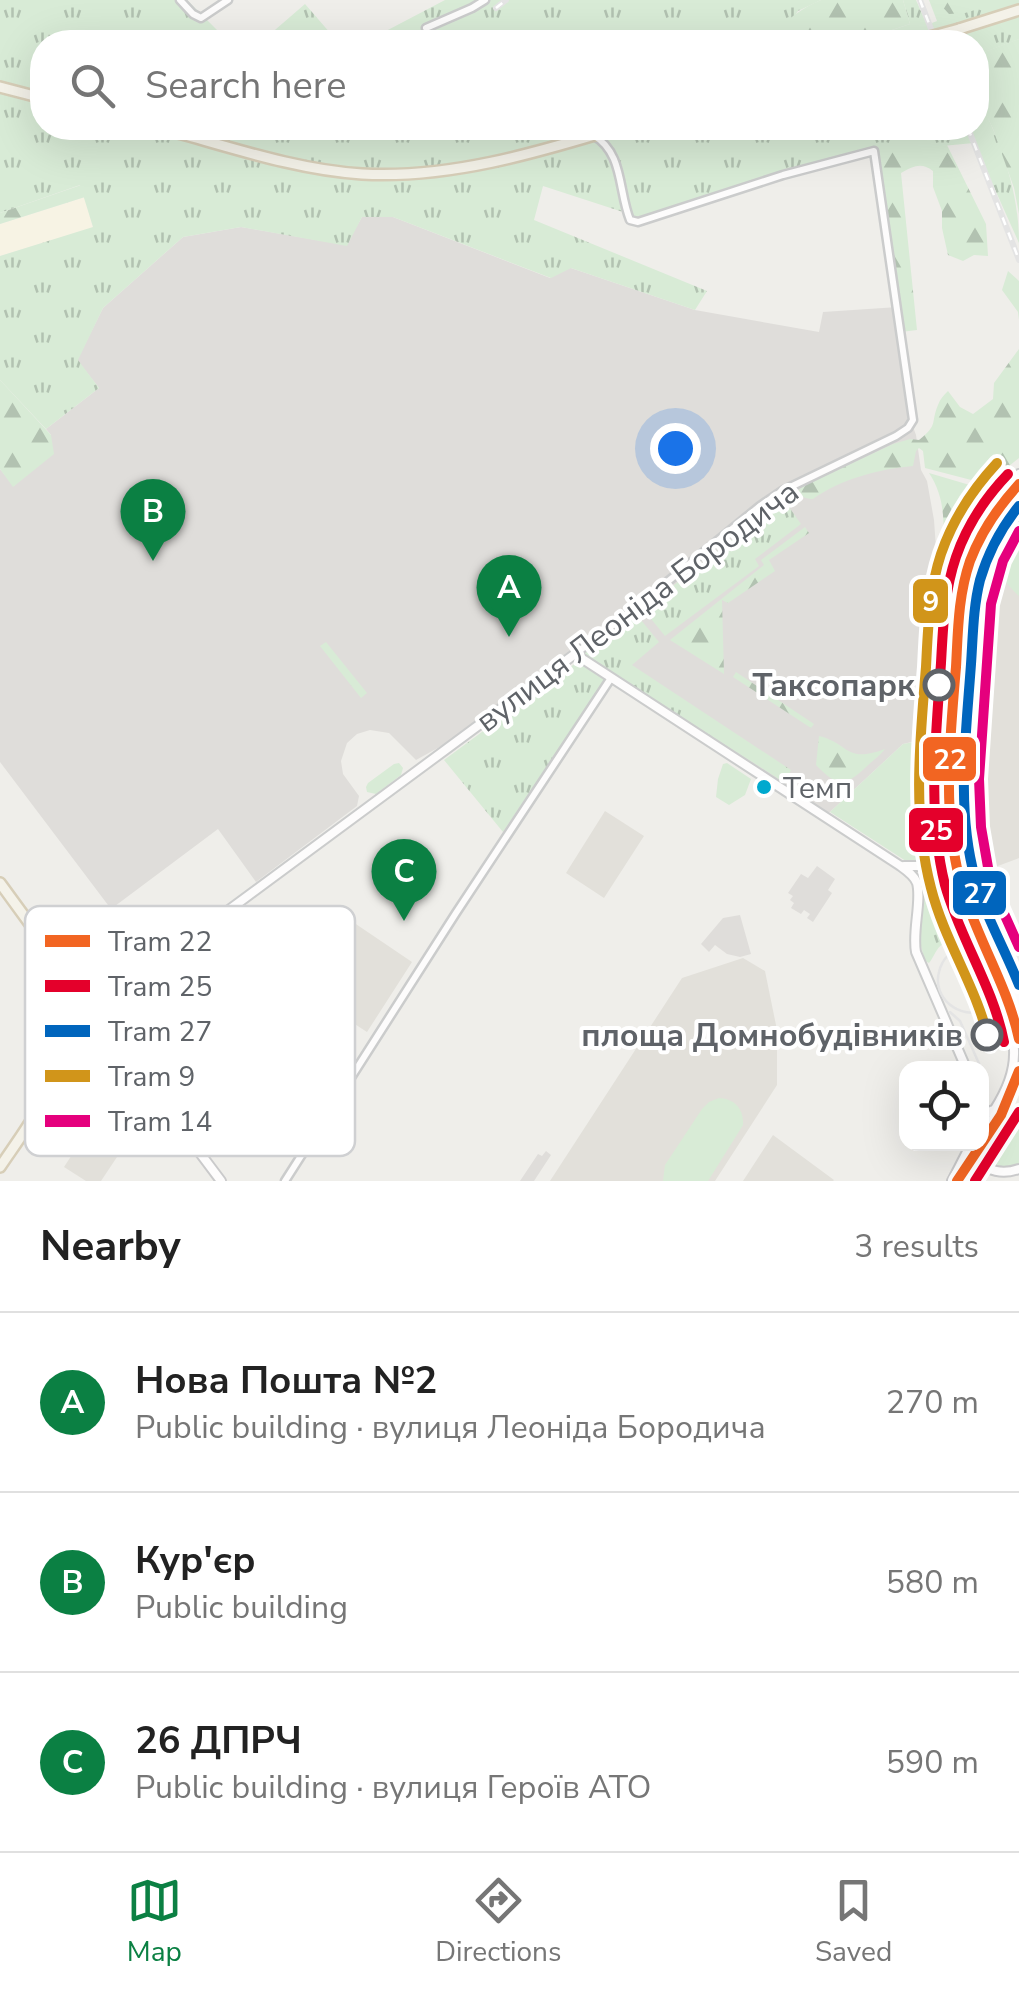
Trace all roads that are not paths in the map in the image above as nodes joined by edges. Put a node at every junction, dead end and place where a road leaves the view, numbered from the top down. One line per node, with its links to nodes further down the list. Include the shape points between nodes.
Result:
1 (180, 0): 2 (street, via 201,18)
2 (228, 0)
3 (485, 0): 5 (street)
4 (1019, 10): 6 (main road, bridge)
5 (426, 28)
6 (959, 30)
7 (0, 87): 8 (main road)
8 (30, 95)
9 (205, 140): 10 (main road, via 328,170 388,175 454,169)
10 (576, 140)
11 (599, 140): 14 (street, вулиця Леоніда Бородича, via 620,176 626,213 638,222 874,152 913,420 896,436 760,506)
12 (1019, 474): 16 (main road, via 984,520 959,586)
13 (1019, 497): 21 (main road, via 993,532 970,594 957,792 966,873)
14 (575, 654): 15 (main road); 19 (main road, вулиця Леоніда Бородича)
15 (612, 678): 17 (main road); 23 (street)
16 (944, 842): 17 (main road, via 920,866); 24 (main road, via 1012,1036 1012,1074)
17 (899, 865): 22 (main road, via 917,882 916,952)
18 (0, 883): 20 (main road)
19 (234, 906)
20 (25, 917)
21 (1019, 1003)
22 (963, 1061)
23 (355, 1071)
24 (995, 1109): 25 (main road); 26 (main road)
25 (1019, 1112)
26 (989, 1113)
27 (25, 1128): 32 (main road)
28 (968, 1151): 37 (main road)
29 (973, 1151): 33 (main road)
30 (202, 1156): 35 (main road)
31 (301, 1156): 36 (street)
32 (0, 1167)
33 (986, 1168): 34 (main road); 38 (main road)
34 (1019, 1168)
35 (221, 1181)
36 (285, 1181)
37 (952, 1181)
38 (965, 1181)

